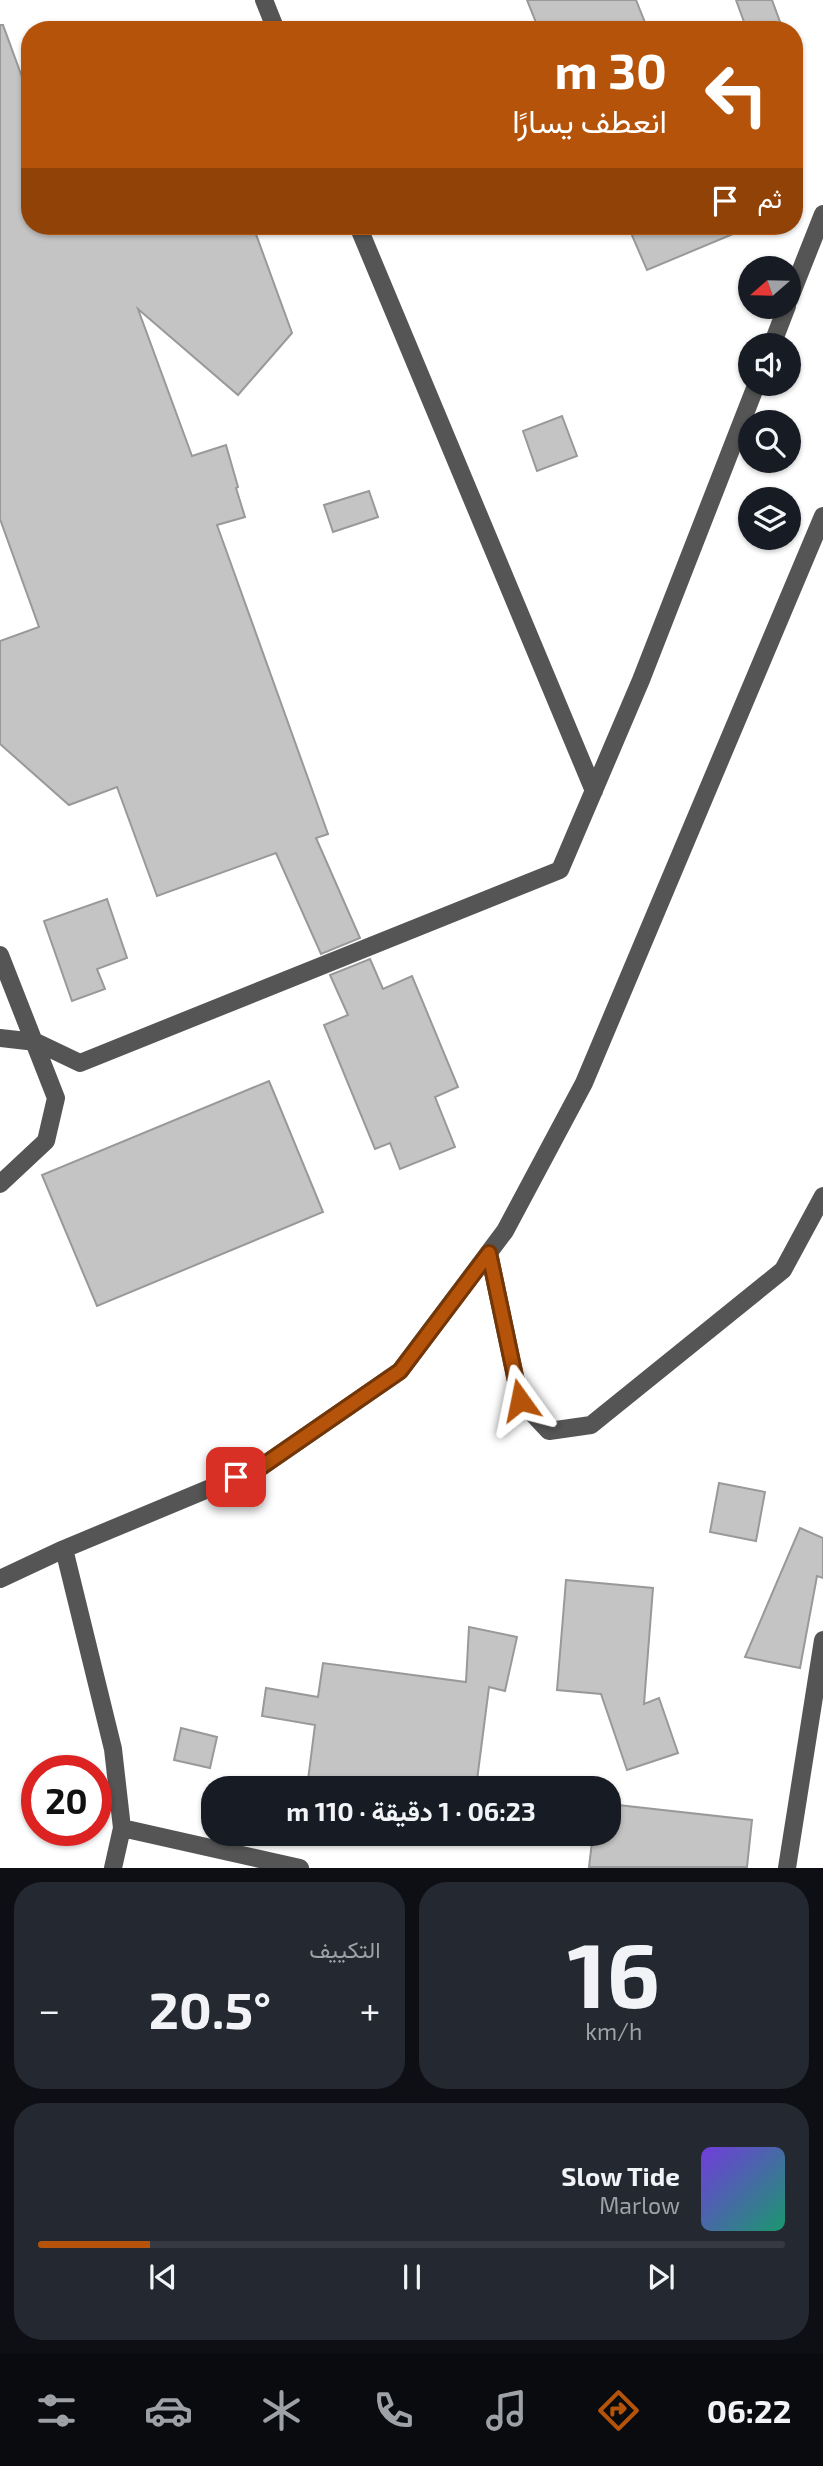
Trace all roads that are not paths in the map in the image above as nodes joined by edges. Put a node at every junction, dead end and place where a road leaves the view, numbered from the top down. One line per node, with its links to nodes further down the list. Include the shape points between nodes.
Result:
1 (264, 0): 2 (lane)
2 (272, 21)
3 (823, 214): 5 (lane)
4 (362, 235): 8 (lane)
5 (802, 267)
6 (752, 396): 8 (lane)
7 (823, 516): 14 (lane, via 584,1083)
8 (594, 791): 11 (lane, via 560,870 80,1063)
9 (0, 955): 11 (lane)
10 (0, 1038): 11 (lane)
11 (36, 1042): 12 (lane, via 56,1098 46,1141)
12 (0, 1184)
13 (823, 1196): 14 (lane, via 783,1270 591,1425 549,1431 520,1400)
14 (489, 1253): 15 (lane, via 400,1371 261,1467)
15 (64, 1549): 16 (lane); 18 (lane, via 113,1749)
16 (0, 1579)
17 (823, 1640): 21 (lane)
18 (122, 1828): 19 (lane); 20 (lane)
19 (113, 1867)
20 (300, 1867)
21 (787, 1867)

